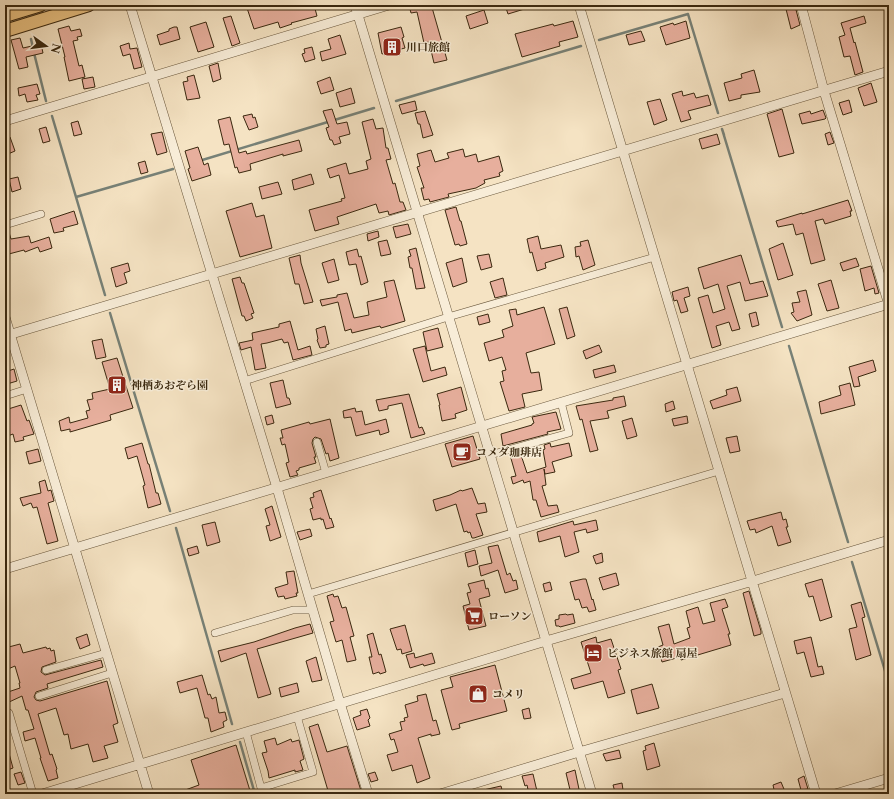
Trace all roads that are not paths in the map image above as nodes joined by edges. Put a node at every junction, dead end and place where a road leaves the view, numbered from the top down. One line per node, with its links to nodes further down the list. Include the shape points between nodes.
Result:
1 (41, 5): 9 (highway)
2 (89, 5): 10 (highway)
3 (130, 5): 12 (street)
4 (355, 5): 8 (street)
5 (389, 5): 8 (street)
6 (579, 5): 15 (street)
7 (800, 5): 13 (street)
8 (358, 14): 12 (street); 16 (street)
9 (5, 16)
10 (5, 31)
11 (889, 71): 13 (street)
12 (153, 76): 14 (street); 20 (street)
13 (824, 91): 15 (street); 21 (street)
14 (5, 121)
15 (622, 150): 16 (street); 19 (street)
16 (417, 212): 20 (street); 23 (street)
17 (41, 214): 18 (street)
18 (5, 225)
19 (655, 257): 23 (street); 25 (street)
20 (212, 274): 24 (street); 26 (street)
21 (889, 304): 25 (street)
22 (5, 317): 24 (street)
23 (448, 317): 26 (street); 30 (street)
24 (8, 335): 27 (street)
25 (686, 364): 29 (street); 33 (street)
26 (244, 381): 35 (street)
27 (27, 389): 28 (street); 38 (street)
28 (5, 396)
29 (561, 402): 30 (street); 32 (street, via 569,433)
30 (481, 426): 32 (street); 34 (street)
31 (316, 442): 34 (street)
32 (490, 455): 36 (street)
33 (719, 471): 36 (street); 40 (street)
34 (326, 473): 35 (street)
35 (277, 488): 38 (street); 41 (street)
36 (513, 533): 41 (street); 44 (street)
37 (889, 540): 40 (street)
38 (74, 548): 39 (street); 45 (street)
39 (5, 569)
40 (753, 581): 44 (street); 48 (street)
41 (308, 594): 42 (street)
42 (312, 610): 43 (street, via 293,610); 50 (street)
43 (215, 633)
44 (546, 641): 50 (street); 54 (street)
45 (106, 653): 46 (street); 47 (street)
46 (46, 670)
47 (112, 673): 49 (street); 55 (street)
48 (785, 693): 54 (street); 63 (street)
49 (39, 696)
50 (340, 703): 52 (street); 60 (street)
51 (5, 714): 57 (street, via 9,713)
52 (297, 716): 53 (street); 53 (street, via 313,772 261,788)
53 (246, 732): 55 (street)
54 (579, 752): 61 (street); 62 (street)
55 (140, 764): 58 (street); 59 (street)
56 (889, 778): 64 (street)
57 (33, 794)
58 (42, 794)
59 (149, 794)
60 (368, 794)
61 (440, 794)
62 (592, 794)
63 (816, 794)
64 (836, 794)

